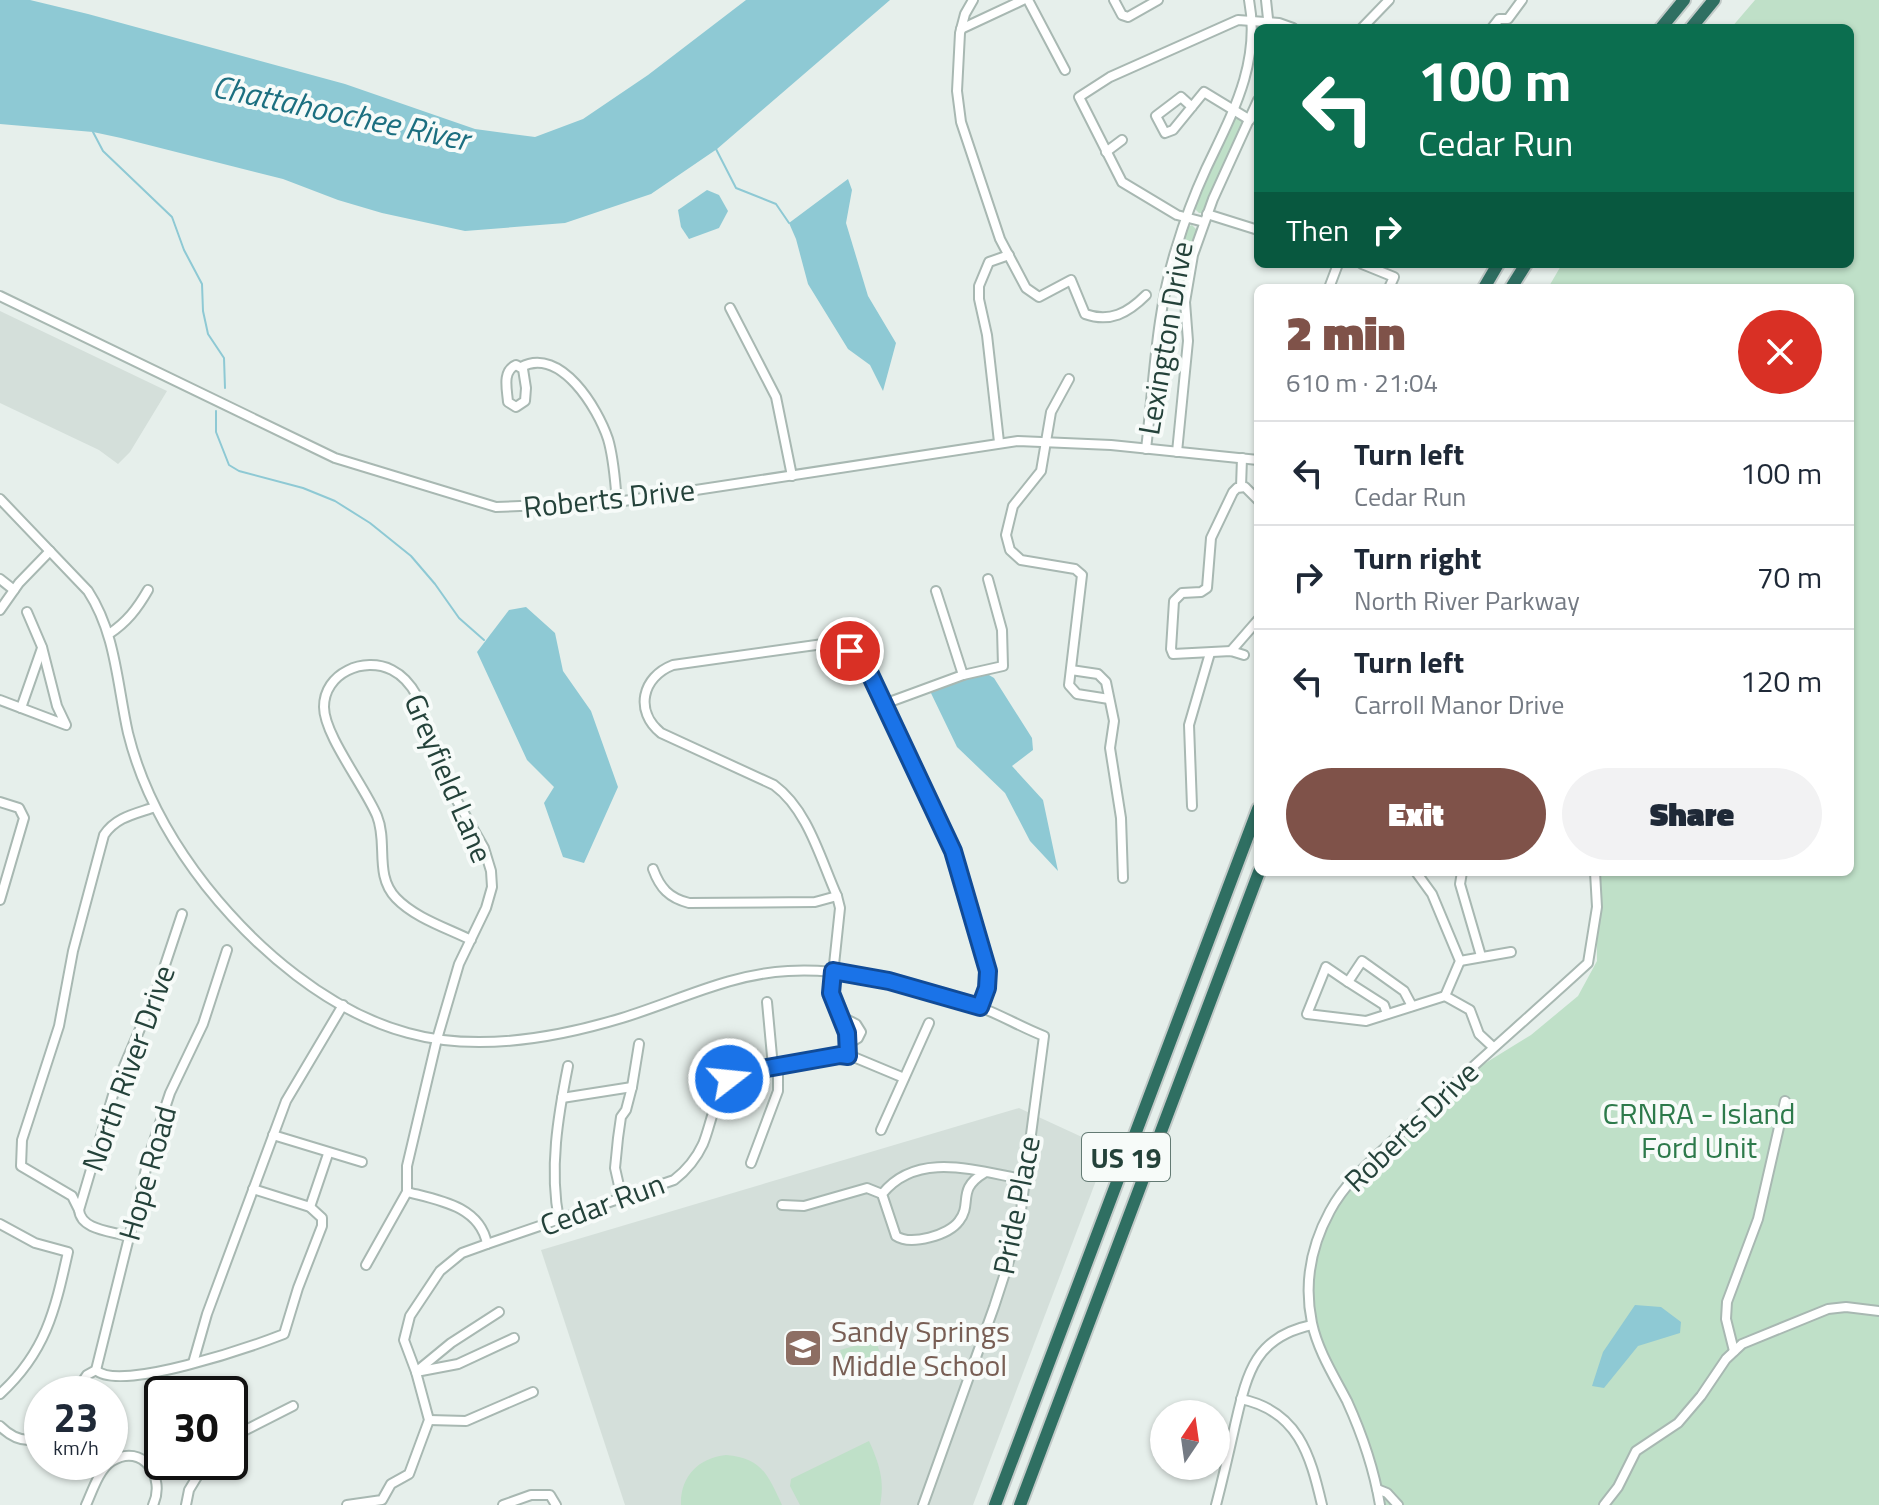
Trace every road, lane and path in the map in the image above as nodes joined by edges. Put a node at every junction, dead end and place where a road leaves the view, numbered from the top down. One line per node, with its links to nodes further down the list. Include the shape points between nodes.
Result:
1 (973, 0): 20 (street)
2 (1026, 0): 20 (street); 21 (street)
3 (1114, 0): 4 (street, via 1128,17)
4 (1158, 0)
5 (1249, 0): 12 (street, Lexington Drive)
6 (1266, 0): 14 (street)
7 (1389, 0): 15 (street)
8 (1522, 0): 11 (street)
9 (1684, 0): 18 (highway)
10 (1714, 0): 19 (highway)
11 (1508, 19): 16 (street); 17 (street)
12 (1253, 20): 13 (street); 23 (street, Lexington Drive, via 1246,76); 27 (street, via 1238,20 1124,70 1079,97)
13 (1266, 24)
14 (1269, 24)
15 (1366, 24)
16 (1495, 24)
17 (1511, 24)
18 (1664, 24)
19 (1694, 24)
20 (961, 29): 31 (street, via 961,122)
21 (1065, 70)
22 (1192, 107): 22 (street, via 1173,130 1165,133 1156,116 1181,97); 23 (street, via 1204,92)
23 (1235, 110): 25 (street); 29 (street, Lexington Drive)
24 (1254, 110): 25 (street, Lexington Drive)
25 (1250, 120): 28 (street, Lexington Drive)
26 (1122, 140): 27 (street)
27 (1106, 152): 29 (street, via 1122,182)
28 (1206, 218): 29 (street); 30 (street); 42 (street, Lexington Drive, via 1185,297 1187,353)
29 (1186, 219): 41 (street, Lexington Drive, via 1168,280)
30 (1254, 229)
31 (1009, 255): 34 (street, via 1026,288 1039,297 1071,280 1085,314 1091,316 1129,312); 40 (street, via 989,262 979,291)
32 (1372, 268): 33 (street, via 1394,277)
33 (1391, 284)
34 (1146, 295)
35 (0, 296): 49 (street, Roberts Drive, via 335,458 373,471 496,507)
36 (730, 308): 45 (street, via 776,397)
37 (521, 367): 37 (street, via 525,401 516,407 508,402 507,373 513,366); 49 (street, via 532,363 557,368 588,399 608,440)
38 (1069, 379): 39 (street, via 1051,412)
39 (1046, 441): 40 (street, Roberts Drive); 41 (street, Roberts Drive); 64 (street, via 1041,471 1013,506 1006,535 1010,550 1021,560 1075,569 1082,575)
40 (999, 442): 45 (street, Roberts Drive)
41 (1146, 449): 42 (street, Roberts Drive)
42 (1177, 452): 43 (street, Roberts Drive)
43 (1242, 458): 44 (street, Roberts Drive); 46 (street)
44 (1254, 460)
45 (792, 476): 49 (street, Roberts Drive)
46 (1241, 487): 47 (street); 62 (street, via 1233,492 1211,538 1207,588 1182,593 1174,601 1173,654)
47 (1254, 496)
48 (0, 499): 50 (street)
49 (617, 502)
50 (50, 551): 53 (street); 59 (street, via 88,591)
51 (0, 579): 53 (street)
52 (988, 579): 65 (street, via 1002,630 1003,666)
53 (14, 590): 56 (street)
54 (148, 590): 59 (street, via 123,625)
55 (936, 591): 65 (street)
56 (0, 610)
57 (27, 612): 60 (street)
58 (1254, 625): 61 (street)
59 (109, 634): 72 (street, via 135,759)
60 (42, 647): 69 (street); 69 (street, via 66,725)
61 (1231, 651): 62 (street); 63 (street)
62 (1210, 653): 71 (street, via 1189,725)
63 (1244, 655)
64 (1071, 670): 66 (street, via 1102,676); 66 (street, via 1072,692)
65 (963, 675): 68 (street)
66 (1109, 699): 79 (street)
67 (0, 700): 69 (street)
68 (884, 704): 80 (street, via 856,655 823,644 673,665 653,677 644,698 648,718 661,733 788,796); 94 (street, via 953,851 988,971)
69 (21, 708)
70 (0, 802): 81 (street, via 19,808 24,818)
71 (1192, 806)
72 (155, 807): 92 (street, via 183,855 242,926 290,969); 122 (street, via 111,825 104,835 59,1026 22,1140 21,1166 72,1196)
73 (1254, 820): 154 (highway, US 19)
74 (653, 869): 80 (street, via 665,892 689,903 815,902)
75 (1257, 876): 155 (highway, US 19)
76 (1419, 876): 87 (street)
77 (1461, 876): 86 (street)
78 (1595, 876): 101 (street, Roberts Drive, via 1597,907 1588,963)
79 (1123, 878)
80 (837, 896): 88 (street, via 840,920)
81 (0, 900)
82 (182, 914): 122 (street, North River Drive, via 116,1085)
83 (471, 940): 83 (street, Greyfield Lane, via 486,908 491,871 441,770 417,696 392,670 359,665 347,670 330,687 324,710 337,745 377,816 389,889 415,913); 98 (street, Greyfield Lane)
84 (227, 950): 125 (street, Hope Road, via 203,1024 170,1093)
85 (1511, 952): 86 (street)
86 (1481, 956): 87 (street)
87 (1460, 961): 90 (street)
88 (833, 971): 94 (street); 96 (street, via 831,993); 98 (street, via 740,978 579,1030 497,1040)
89 (1348, 982): 93 (street, via 1362,961 1404,991); 95 (street, via 1384,1005); 95 (street, via 1326,967 1307,1014 1366,1021)
90 (1445, 996): 93 (street); 101 (street, via 1470,1010 1479,1034)
91 (767, 1002): 104 (street)
92 (343, 1005): 98 (street, via 383,1026); 110 (street, via 286,1101)
93 (1412, 1006): 95 (street)
94 (980, 1007): 115 (street, Pride Place, via 1044,1036)
95 (1387, 1014)
96 (842, 1017): 100 (street); 100 (street, via 861,1032)
97 (929, 1023): 105 (street)
98 (437, 1039): 117 (street, Greyfield Lane, via 407,1166)
99 (639, 1044): 106 (street)
100 (848, 1044): 102 (street)
101 (1493, 1047): 130 (street, Roberts Drive, via 1357,1174 1329,1212 1309,1271)
102 (848, 1056): 104 (street, Cedar Run); 105 (street, Cedar Run)
103 (568, 1066): 107 (street)
104 (775, 1066): 113 (street, via 778,1091); 119 (street, Cedar Run, via 729,1079 687,1170)
105 (904, 1078): 109 (street)
106 (632, 1087): 107 (street); 119 (street, via 621,1117 615,1168)
107 (562, 1098): 123 (street, via 553,1191)
108 (1785, 1101): 132 (street, via 1758,1219 1727,1302)
109 (881, 1130)
110 (273, 1135): 111 (street); 116 (street)
111 (328, 1154): 112 (street); 121 (street)
112 (362, 1162)
113 (751, 1163)
114 (984, 1173): 115 (street); 118 (street, via 945,1165 899,1176); 118 (street, via 970,1184 957,1224 919,1239 896,1236)
115 (1027, 1180): 153 (street, Pride Place, via 1018,1233)
116 (253, 1189): 121 (street); 133 (street)
117 (407, 1192): 126 (street, via 461,1208); 127 (street)
118 (882, 1194): 120 (street, via 867,1188 804,1206)
119 (622, 1199): 123 (street, Cedar Run)
120 (782, 1205)
121 (310, 1207): 133 (street, via 321,1214 322,1226 284,1334)
122 (79, 1210): 125 (street, North River Drive, via 85,1224)
123 (559, 1220): 126 (street, Cedar Run)
124 (0, 1224): 138 (street, via 35,1243 68,1252 48,1330 29,1364)
125 (127, 1236): 134 (street, Hope Road)
126 (487, 1244): 135 (street, Cedar Run, via 462,1253 440,1271 410,1316 404,1340)
127 (366, 1265)
128 (1879, 1311): 132 (street, via 1828,1309)
129 (499, 1312): 135 (street)
130 (1312, 1325): 139 (street, via 1286,1333 1264,1349 1249,1370); 146 (street, Roberts Drive, via 1360,1432)
131 (514, 1338): 135 (street, via 458,1364)
132 (1734, 1351): 160 (street, via 1678,1423 1636,1451)
133 (193, 1363): 134 (street, via 140,1375 106,1376)
134 (96, 1370): 136 (street, Hope Road)
135 (416, 1372): 141 (street, Cedar Run)
136 (86, 1376)
137 (533, 1392): 141 (street, via 466,1421)
138 (0, 1394)
139 (1241, 1399): 156 (street); 157 (street, via 1268,1407 1291,1425 1304,1445)
140 (293, 1406): 143 (street)
141 (429, 1420): 150 (street, via 409,1474 391,1484 382,1500)
142 (0, 1426): 144 (street)
143 (248, 1429)
144 (24, 1441)
145 (195, 1480): 149 (street)
146 (1377, 1489): 158 (street, Roberts Drive); 159 (street)
147 (86, 1505): 148 (street, via 112,1461 138,1457 154,1471)
148 (153, 1505)
149 (186, 1505)
150 (347, 1505)
151 (503, 1505): 152 (street, via 542,1493)
152 (556, 1505)
153 (923, 1505)
154 (995, 1505)
155 (1020, 1505)
156 (1216, 1505)
157 (1322, 1505)
158 (1380, 1505)
159 (1398, 1505)
160 (1604, 1505)

